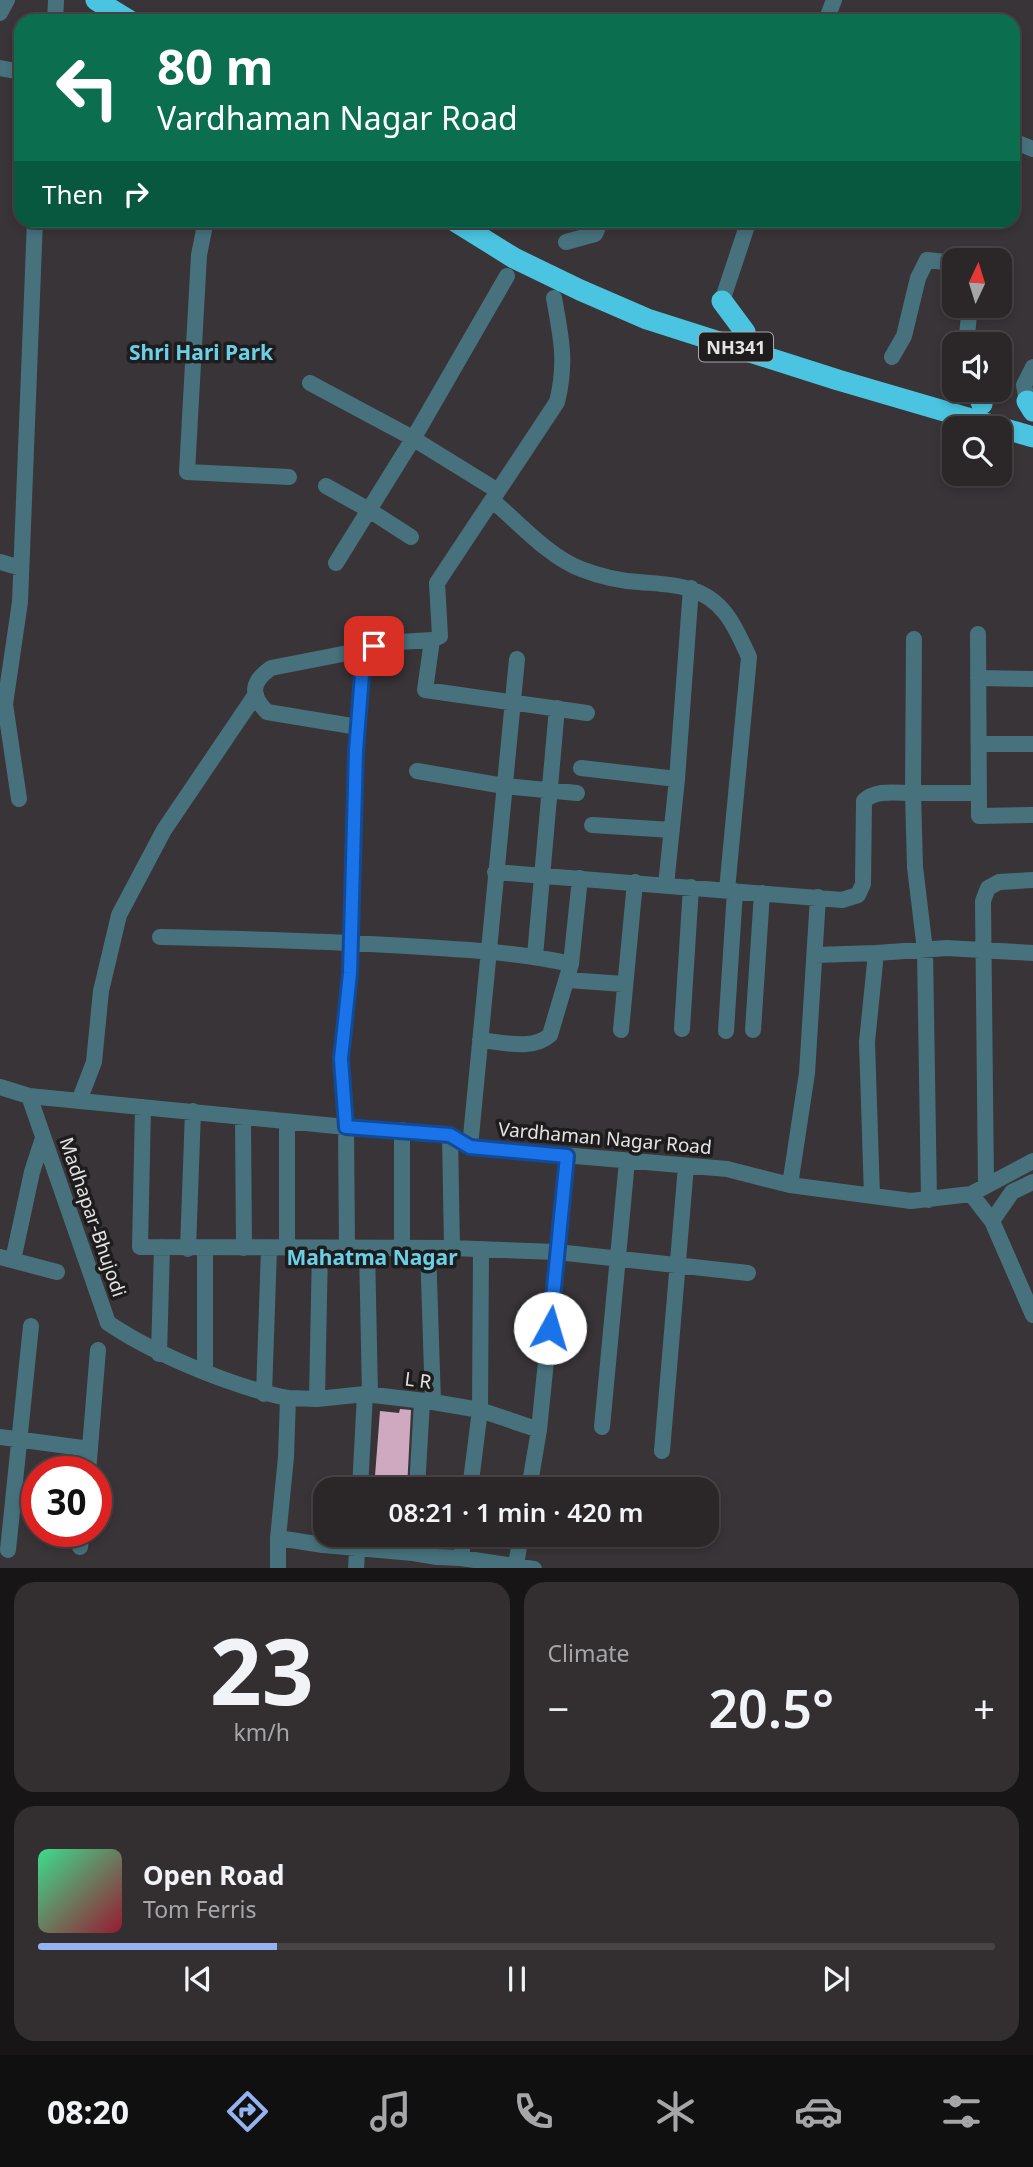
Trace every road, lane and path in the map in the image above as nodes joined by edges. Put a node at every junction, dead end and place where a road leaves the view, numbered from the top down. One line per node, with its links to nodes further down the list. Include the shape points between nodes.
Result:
1 (8, 0): 3 (street)
2 (96, 0): 4 (highway)
3 (0, 13)
4 (119, 14)
5 (34, 228): 30 (street)
6 (204, 228): 23 (street, via 187,472)
7 (463, 228): 12 (highway, NH341)
8 (598, 228): 10 (street, via 595,234)
9 (746, 228): 15 (street)
10 (566, 242)
11 (942, 262): 17 (street, via 928,260 918,278 904,336)
12 (511, 267): 13 (highway); 21 (highway, NH341, via 647,319); 22 (street)
13 (528, 286)
14 (554, 298): 25 (street, via 563,351 557,402)
15 (722, 301): 16 (highway, NH341)
16 (745, 332)
17 (892, 357)
18 (1033, 367): 20 (street, via 1024,384)
19 (310, 383): 22 (street)
20 (1030, 406)
21 (1033, 437)
22 (414, 439): 25 (street); 26 (street)
23 (289, 477)
24 (326, 486): 26 (street)
25 (495, 495): 31 (street, via 550,551 578,568 602,576); 34 (street, via 437,583 440,636)
26 (369, 510): 27 (street); 29 (street)
27 (411, 537)
28 (0, 562): 30 (street)
29 (336, 563)
30 (21, 568): 41 (street, via 20,602)
31 (691, 588): 49 (street); 66 (street, via 726,613 749,657)
32 (978, 634): 37 (street)
33 (914, 639): 53 (street)
34 (432, 640): 35 (street, via 382,643); 40 (street, via 425,690)
35 (368, 649): 39 (street, via 271,668 255,684); 44 (street)
36 (516, 659): 40 (street)
37 (978, 678): 38 (street); 45 (street)
38 (1033, 679)
39 (256, 694): 44 (street, via 267,712); 87 (street, via 164,830 119,915 101,991 94,1062)
40 (512, 703): 42 (street); 50 (street)
41 (2, 704): 55 (street)
42 (557, 708): 43 (street); 51 (street)
43 (587, 713)
44 (358, 727): 70 (street)
45 (979, 744): 46 (street); 54 (street)
46 (1033, 744)
47 (582, 768): 49 (street)
48 (417, 771): 50 (street)
49 (677, 779): 58 (street)
50 (504, 786): 51 (street); 59 (street)
51 (550, 789): 52 (street); 60 (street)
52 (577, 793)
53 (913, 793): 54 (street); 68 (street, via 873,794 864,802 861,890 842,900); 71 (street, via 915,866)
54 (979, 793): 56 (street, via 979,816)
55 (19, 799)
56 (1033, 815)
57 (593, 825): 58 (street)
58 (672, 830): 64 (street)
59 (495, 872): 60 (street); 73 (street)
60 (542, 875): 61 (street); 77 (street)
61 (580, 878): 63 (street); 78 (street)
62 (1033, 880): 72 (street, via 999,882 988,888 983,901)
63 (635, 883): 64 (street); 79 (street)
64 (666, 885): 65 (street)
65 (691, 887): 66 (street); 80 (street)
66 (731, 890): 67 (street); 82 (street)
67 (762, 893): 68 (street); 83 (street)
68 (818, 897): 76 (street)
69 (160, 937): 70 (street)
70 (351, 942): 73 (street); 92 (street, via 341,1059)
71 (925, 950): 72 (street); 74 (street); 105 (street)
72 (985, 950): 75 (street); 103 (street)
73 (488, 951): 77 (street); 84 (street)
74 (876, 953): 76 (street); 104 (street, via 867,1042)
75 (1033, 953)
76 (815, 955): 102 (street, via 807,1073)
77 (535, 956): 78 (street)
78 (569, 972): 79 (street); 84 (street, via 553,1030 545,1040 531,1044)
79 (624, 984): 81 (street)
80 (682, 1029)
81 (621, 1030)
82 (726, 1031)
83 (753, 1031)
84 (480, 1040): 96 (street)
85 (0, 1087): 86 (street, Vardhaman Nagar Road)
86 (29, 1096): 87 (street, Vardhaman Nagar Road); 95 (street, Madhapar-Bhujodi)
87 (79, 1101): 88 (street, Vardhaman Nagar Road)
88 (143, 1107): 89 (street, Vardhaman Nagar Road); 107 (street, via 140,1247)
89 (193, 1111): 90 (street, Vardhaman Nagar Road); 117 (street)
90 (243, 1117): 91 (street, Vardhaman Nagar Road); 109 (street)
91 (287, 1122): 92 (street, Vardhaman Nagar Road); 110 (street)
92 (346, 1127): 93 (street, Vardhaman Nagar Road); 111 (street)
93 (402, 1130): 94 (street, Vardhaman Nagar Road); 113 (street)
94 (450, 1135): 96 (street, Vardhaman Nagar Road); 115 (street)
95 (43, 1138): 122 (street); 129 (street, Madhapar-Bhujodi, via 108,1323)
96 (470, 1147): 97 (street, Vardhaman Nagar Road)
97 (567, 1156): 98 (street, Vardhaman Nagar Road); 120 (street)
98 (627, 1161): 100 (street, Vardhaman Nagar Road); 121 (street)
99 (1033, 1161): 103 (street, Vardhaman Nagar Road)
100 (686, 1166): 102 (street, Vardhaman Nagar Road, via 727,1169); 123 (street)
101 (1033, 1182): 106 (street, via 1012,1192)
102 (790, 1185): 104 (street, Vardhaman Nagar Road)
103 (978, 1190): 105 (street, Vardhaman Nagar Road); 106 (street)
104 (872, 1196): 105 (street, Vardhaman Nagar Road)
105 (929, 1200)
106 (992, 1221): 126 (street)
107 (162, 1247): 117 (street); 129 (street)
108 (205, 1248): 109 (street); 117 (street); 130 (street)
109 (244, 1248): 118 (street)
110 (287, 1248): 118 (street); 119 (street)
111 (347, 1248): 112 (street); 119 (street)
112 (368, 1248): 113 (street); 132 (street)
113 (402, 1248): 114 (street)
114 (428, 1248): 115 (street); 135 (street)
115 (452, 1248): 116 (street)
116 (481, 1248): 120 (street); 136 (street)
117 (188, 1249)
118 (269, 1249): 131 (street)
119 (320, 1249): 134 (street)
120 (557, 1252): 121 (street); 138 (street)
121 (619, 1257): 123 (street); 137 (street)
122 (7, 1259): 124 (street)
123 (679, 1265): 125 (street); 142 (street)
124 (57, 1272)
125 (748, 1273)
126 (1033, 1315)
127 (31, 1326): 140 (street)
128 (98, 1350): 141 (street)
129 (159, 1354): 130 (street, Madhapar-Bhujodi)
130 (205, 1373): 131 (street, Madhapar-Bhujodi)
131 (264, 1394): 133 (street, Madhapar-Bhujodi)
132 (368, 1394): 134 (street, L R); 135 (street, L R); 144 (street)
133 (288, 1398): 134 (street, L R); 148 (street)
134 (317, 1399)
135 (428, 1402): 136 (street, L R); 145 (street)
136 (480, 1410): 138 (street, L R); 146 (street)
137 (602, 1427)
138 (540, 1430): 147 (street)
139 (0, 1437): 140 (street)
140 (19, 1439): 141 (street); 155 (street)
141 (90, 1449): 143 (street)
142 (662, 1451)
143 (89, 1456)
144 (361, 1477)
145 (419, 1477)
146 (472, 1477)
147 (531, 1477)
148 (278, 1538): 149 (street); 161 (street)
149 (313, 1540)
150 (358, 1547): 162 (street)
151 (383, 1547): 156 (street)
152 (413, 1547): 156 (street)
153 (462, 1547): 157 (street)
154 (519, 1547): 159 (street)
155 (8, 1550)
156 (413, 1553): 158 (street)
157 (460, 1558): 158 (street); 160 (street)
158 (437, 1563)
159 (516, 1565): 160 (street); 163 (street)
160 (493, 1566)
161 (278, 1568)
162 (356, 1568)
163 (530, 1568)

